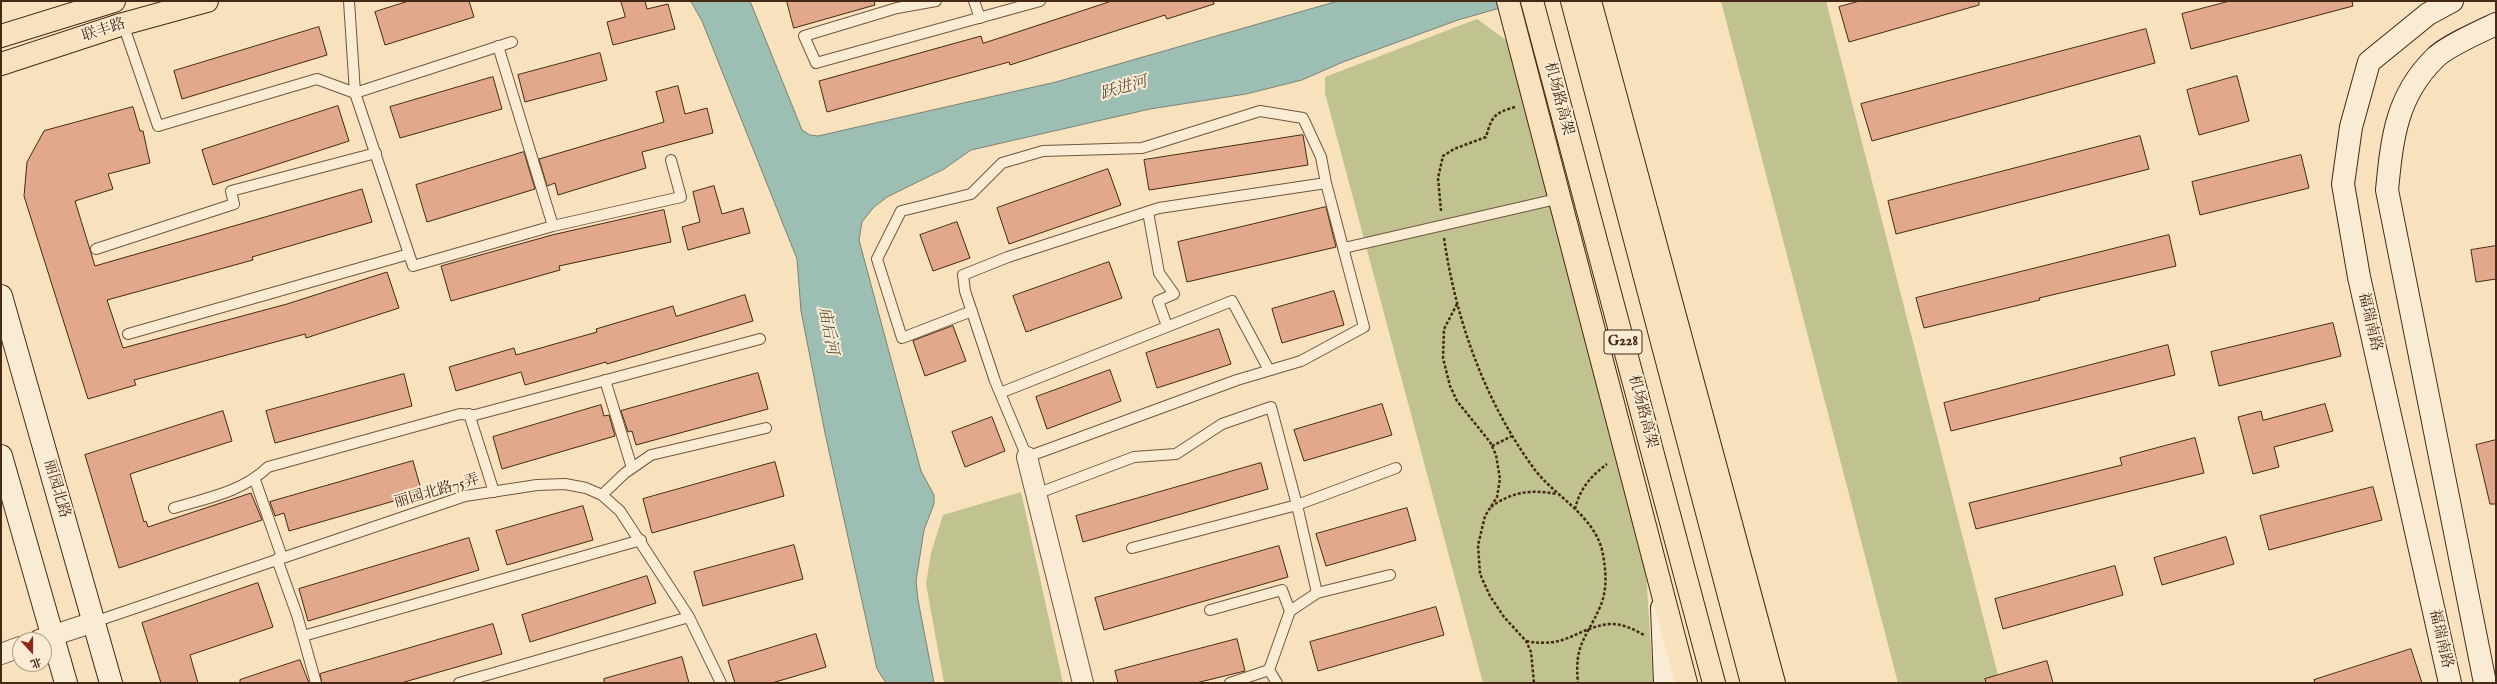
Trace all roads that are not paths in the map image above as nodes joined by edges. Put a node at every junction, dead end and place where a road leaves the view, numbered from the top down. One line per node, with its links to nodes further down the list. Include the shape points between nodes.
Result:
1 (114, 1): 15 (main road, 联丰路)
2 (207, 1): 13 (main road, 联丰路)
3 (349, 1): 19 (lane)
4 (936, 1): 12 (lane, via 897,8 804,36 816,63)
5 (974, 1): 12 (lane)
6 (1040, 1): 12 (lane)
7 (1508, 1): 23 (main road)
8 (1532, 1): 76 (main road, 机场路高架 / G228)
9 (1572, 1): 77 (main road, G228)
10 (2452, 1): 79 (street, 福瑞南路, via 2428,14 2369,62 2351,127 2343,184 2359,277)
11 (1591, 5): 78 (main road)
12 (980, 18)
13 (123, 24): 18 (main road, 联丰路); 19 (lane, via 158,126 318,79)
14 (2496, 24): 80 (street, via 2435,57 2409,90 2393,135 2387,190)
15 (1, 36)
16 (512, 42): 17 (lane)
17 (498, 46): 19 (lane); 25 (lane)
18 (1, 64)
19 (355, 93): 20 (lane)
20 (376, 153): 27 (lane, via 231,191 234,204); 28 (lane)
21 (671, 160): 25 (lane, via 681,197)
22 (1326, 183): 24 (lane, via 1159,208); 26 (lane); 30 (lane, via 1321,157 1303,118 1260,111 1142,148 1043,151 1002,163 971,194 901,211 877,259 902,338)
23 (1561, 198): 26 (lane); 53 (main road)
24 (1148, 212): 30 (lane, via 1008,257 963,275); 31 (lane, via 1159,273 1174,294 1158,301)
25 (554, 226): 28 (lane, via 414,266)
26 (1344, 248): 34 (lane, via 1364,327 1301,361)
27 (96, 249)
28 (409, 254): 32 (lane)
29 (1, 296): 58 (street, 丽园北路)
30 (972, 311): 36 (lane)
31 (1167, 326): 34 (lane, via 1232,301); 36 (lane)
32 (128, 334)
33 (760, 339): 35 (lane)
34 (1269, 370): 40 (lane)
35 (604, 380): 37 (lane); 41 (lane)
36 (1000, 393): 40 (lane)
37 (469, 414): 43 (lane, via 460,414 268,467); 44 (lane)
38 (766, 428): 41 (lane, via 651,455)
39 (1, 456): 59 (street)
40 (1027, 457): 45 (street)
41 (632, 468): 46 (lane)
42 (1396, 468): 47 (lane)
43 (255, 480): 48 (lane, via 236,490); 51 (lane)
44 (494, 492): 46 (lane, 丽园北路75弄, via 537,485 564,484 586,488); 51 (lane, 丽园北路75弄, via 465,496)
45 (1036, 494): 47 (lane, via 1134,457 1176,454 1222,424 1271,407); 71 (street)
46 (602, 495): 49 (lane, 丽园北路75弄, via 620,511)
47 (1297, 505): 50 (lane); 54 (lane)
48 (174, 508)
49 (641, 540): 57 (lane, 丽园北路75弄); 61 (lane)
50 (1132, 548)
51 (280, 558): 58 (lane, 丽园北路75弄); 61 (lane)
52 (1390, 574): 54 (lane)
53 (1660, 581): 74 (street); 75 (main road)
54 (1318, 593): 56 (lane)
55 (1210, 610): 56 (lane, via 1282,590)
56 (1290, 612): 65 (lane)
57 (689, 617): 69 (lane); 70 (lane, 丽园北路75弄)
58 (94, 622): 60 (street); 67 (street, 丽园北路)
59 (45, 632)
60 (52, 636)
61 (303, 636): 68 (lane)
62 (12, 650): 64 (street)
63 (52, 652): 66 (street)
64 (1, 654)
65 (1269, 670): 72 (lane); 73 (lane)
66 (66, 683)
67 (111, 683)
68 (316, 683)
69 (459, 683)
70 (721, 683)
71 (1083, 683)
72 (1230, 683)
73 (1277, 683)
74 (1665, 683)
75 (1686, 683)
76 (1714, 683)
77 (1752, 683)
78 (1774, 683)
79 (2450, 683)
80 (2485, 683)

